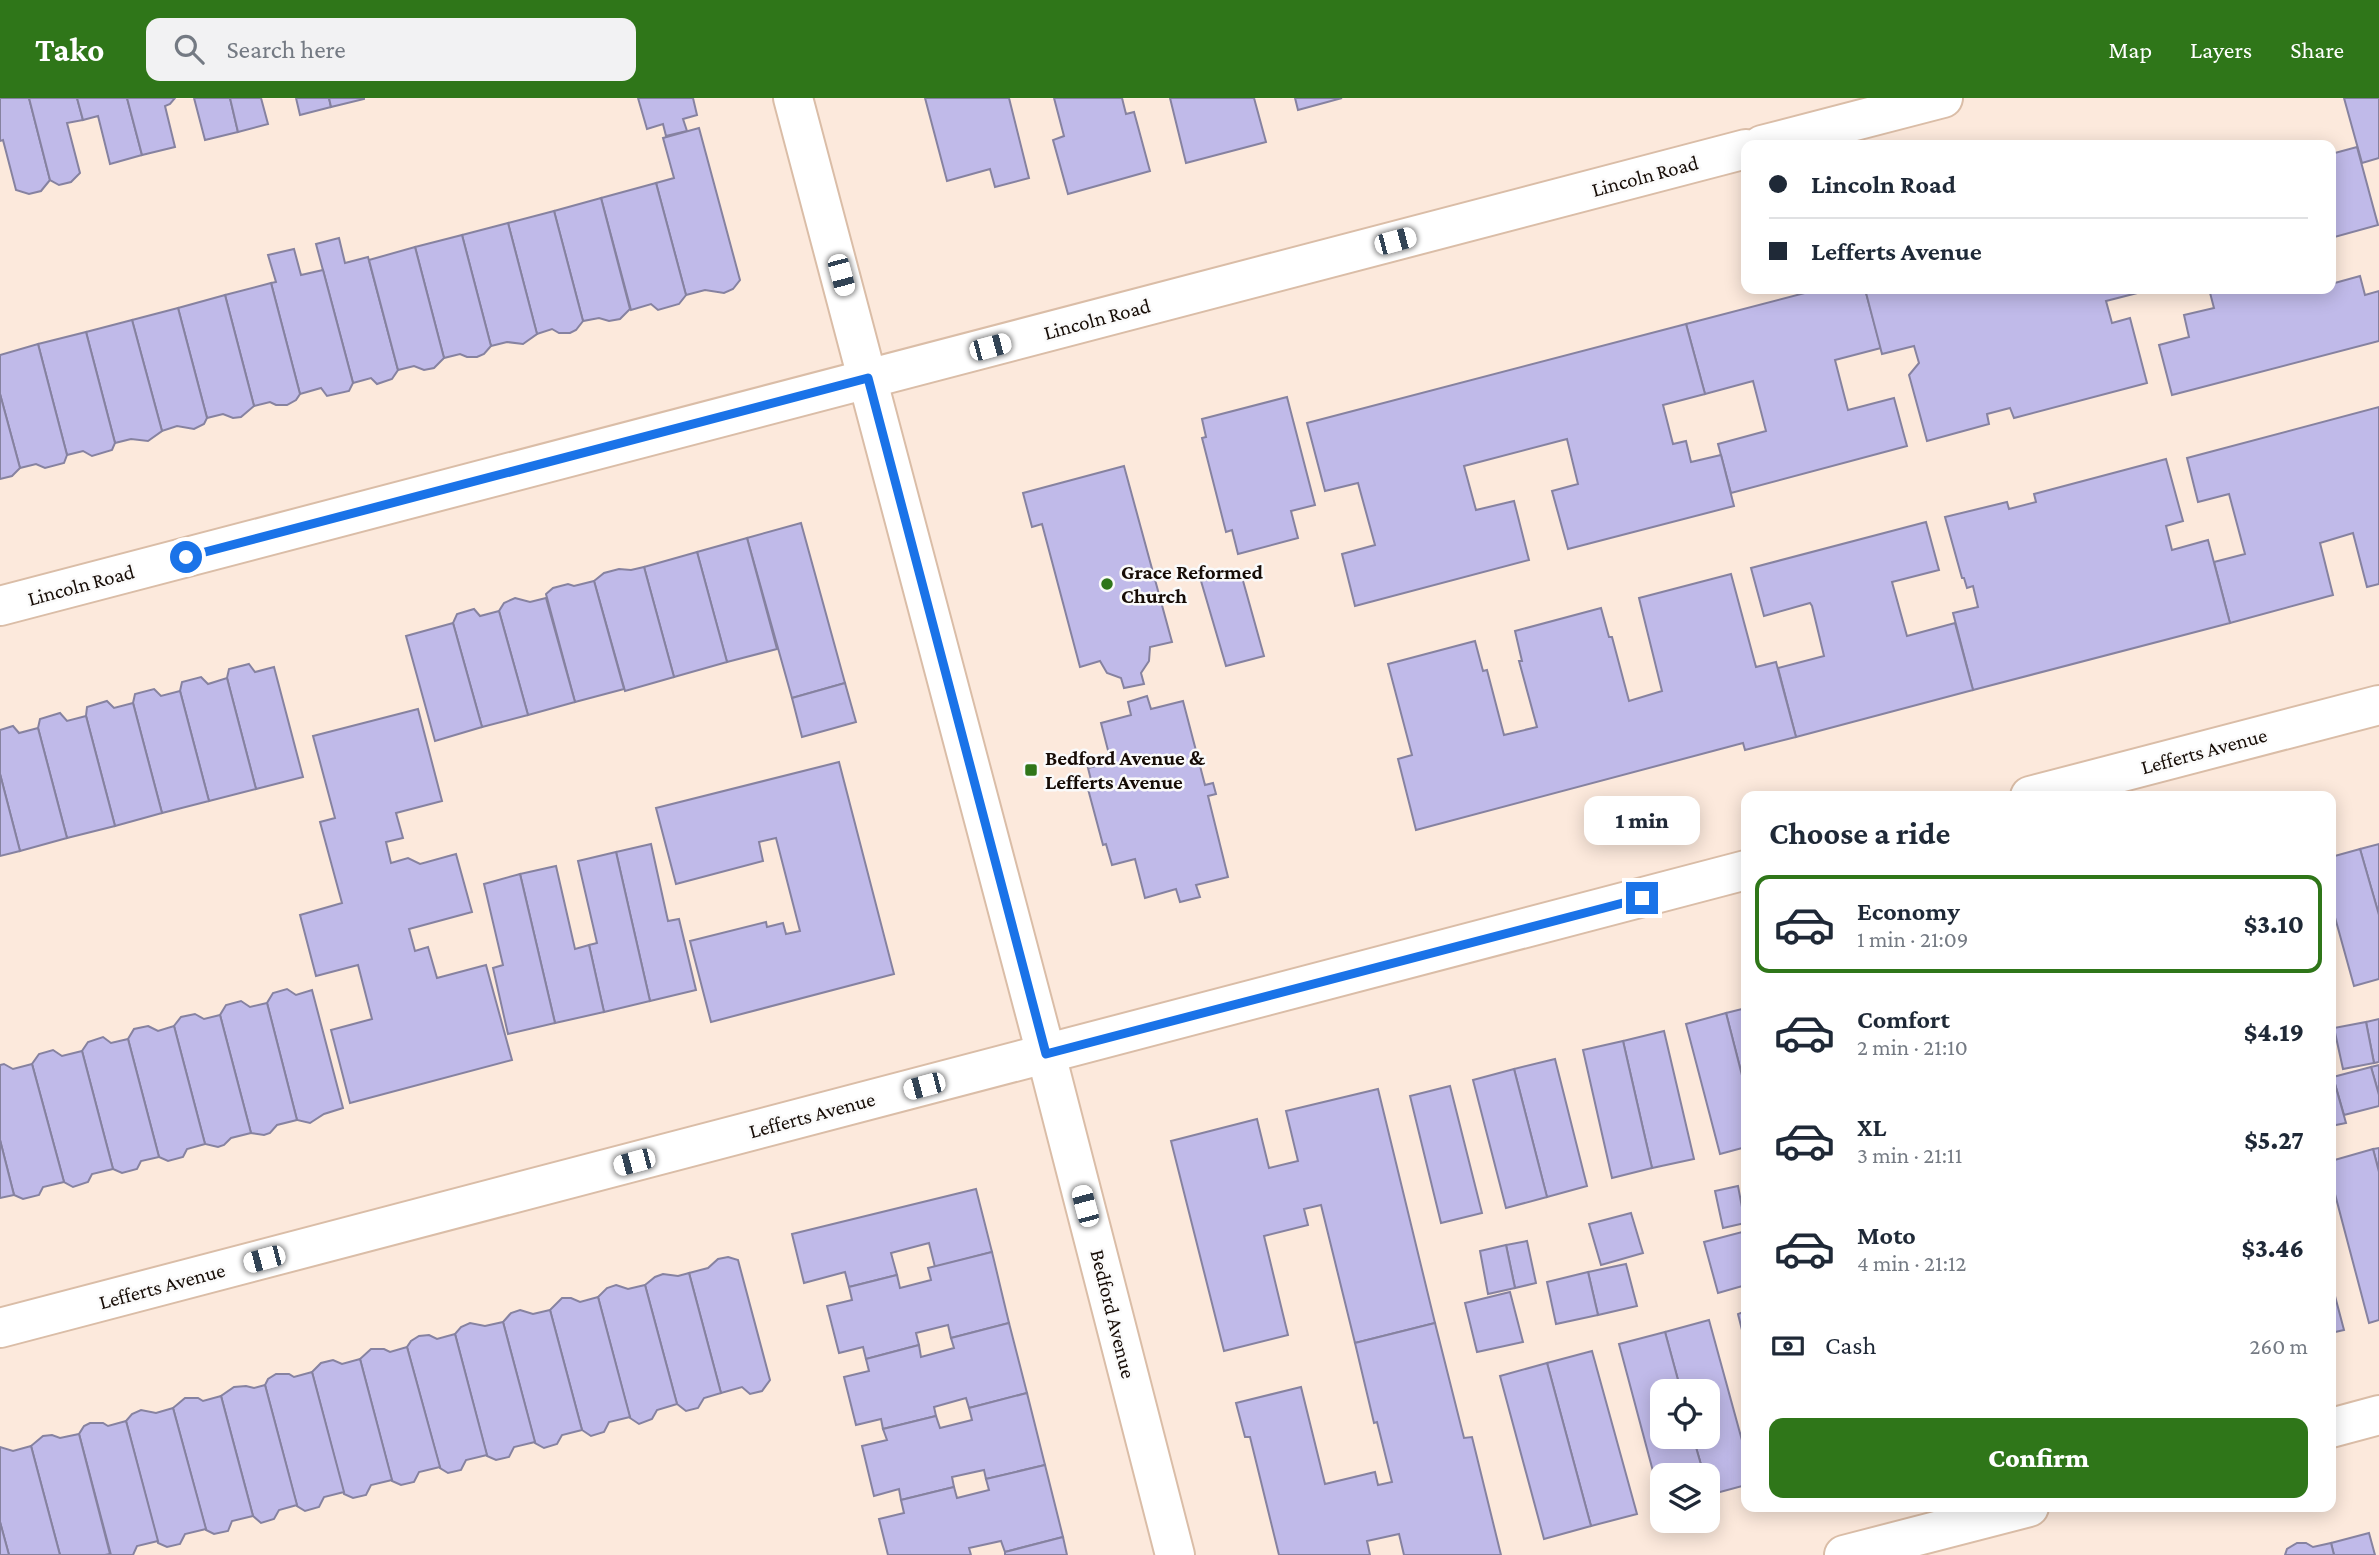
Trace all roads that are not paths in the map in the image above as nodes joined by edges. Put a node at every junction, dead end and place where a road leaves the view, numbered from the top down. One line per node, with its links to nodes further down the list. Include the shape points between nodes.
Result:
1 (793, 98): 5 (street, Bedford Avenue)
2 (1942, 98): 3 (street)
3 (1781, 140)
4 (1741, 150): 5 (street, Lincoln Road)
5 (868, 378): 6 (street, Lincoln Road); 10 (street, Bedford Avenue)
6 (0, 606)
7 (2379, 705): 8 (street, Lefferts Avenue)
8 (2048, 791)
9 (1741, 871): 10 (street, Lefferts Avenue)
10 (1046, 1054): 11 (street, Lefferts Avenue); 15 (street, Bedford Avenue)
11 (0, 1328)
12 (2379, 1415): 13 (street)
13 (2336, 1427)
14 (2010, 1512): 16 (street)
15 (1175, 1555)
16 (1844, 1555)

